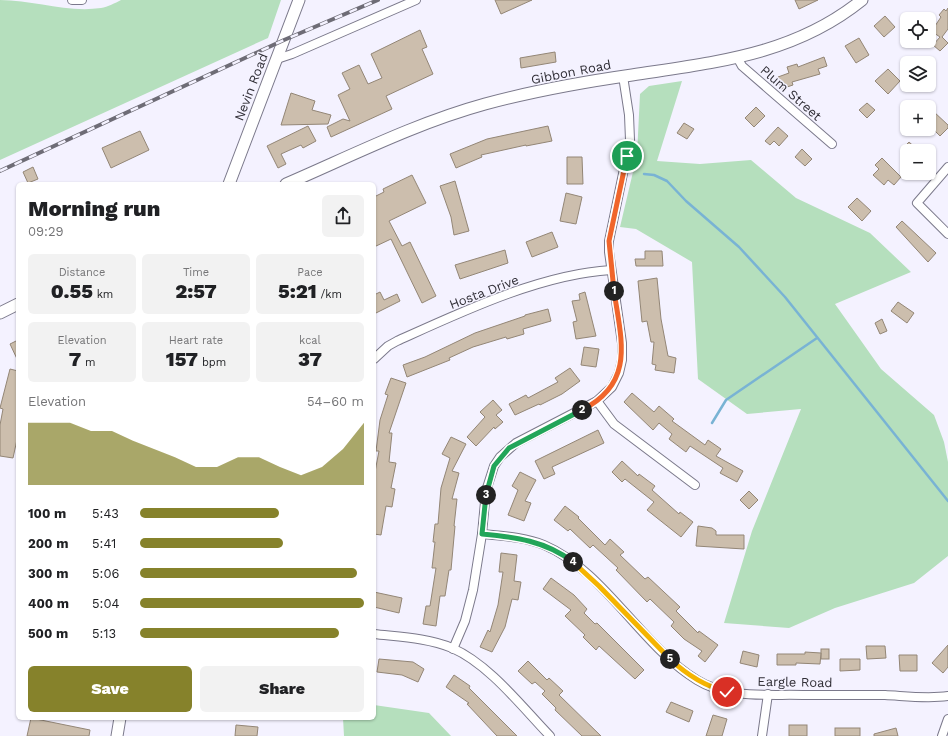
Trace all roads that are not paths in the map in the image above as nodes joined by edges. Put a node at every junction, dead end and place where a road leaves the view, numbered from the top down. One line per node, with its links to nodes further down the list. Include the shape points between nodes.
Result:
1 (72, 0): 2 (street)
2 (82, 0)
3 (299, 0): 7 (main road, Nevin Road)
4 (416, 0): 7 (street)
5 (862, 0): 6 (main road, Gibbon Road, via 837,19 811,33 786,44)
6 (737, 57): 8 (main road, Gibbon Road); 9 (street, Plum Street, via 742,66)
7 (277, 59): 11 (main road, Nevin Road)
8 (623, 76): 12 (main road, Gibbon Road, via 548,89 460,112 409,130); 14 (street, via 630,140 609,241)
9 (832, 144)
10 (948, 166): 13 (street, via 917,204)
11 (230, 182)
12 (291, 182)
13 (948, 234)
14 (611, 270): 17 (street, Hosta Drive, via 557,280 491,300 397,341); 18 (street, via 622,343 622,360 612,387)
15 (16, 305): 16 (main road)
16 (0, 312)
17 (376, 357)
18 (597, 401): 19 (street, via 614,424); 20 (street, via 516,443 500,457 490,473)
19 (695, 485)
20 (482, 534): 22 (street, via 468,610); 23 (street, Eargle Road, via 543,544 568,558 668,657 698,681 727,692)
21 (376, 634): 22 (street)
22 (453, 648): 28 (street, via 489,673)
23 (768, 694): 24 (street, Eargle Road); 29 (street)
24 (948, 696)
25 (948, 719): 30 (street)
26 (120, 720): 27 (main road)
27 (117, 736)
28 (550, 736)
29 (762, 736)
30 (942, 736)

